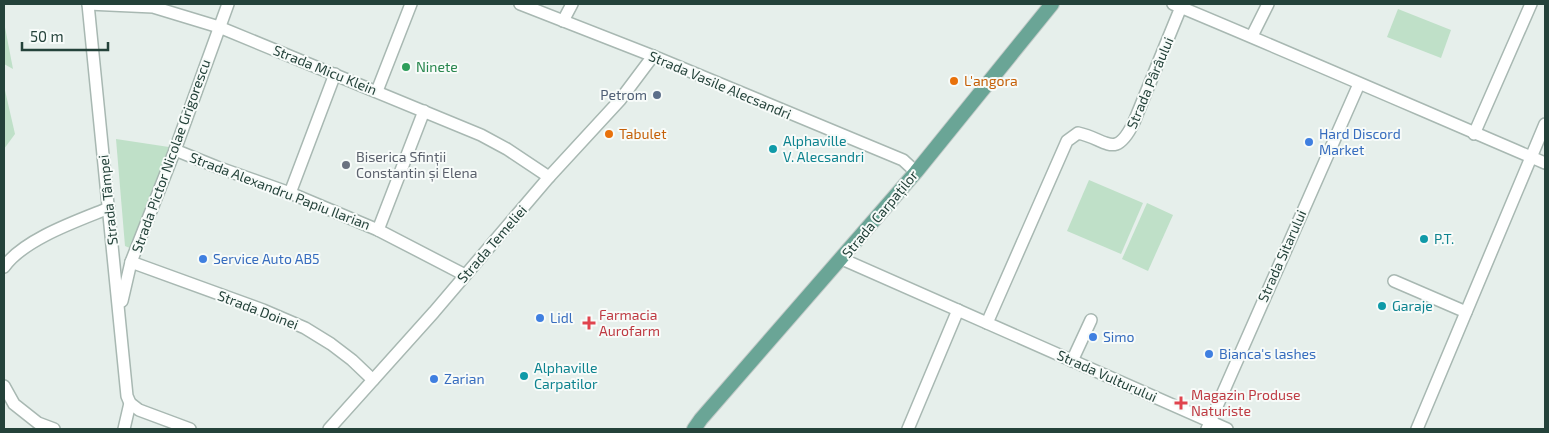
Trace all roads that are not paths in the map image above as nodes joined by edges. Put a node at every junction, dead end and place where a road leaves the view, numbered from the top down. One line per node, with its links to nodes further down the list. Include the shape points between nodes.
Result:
1 (88, 4): 11 (street, Strada Micu Klein, via 153,7); 26 (street, Strada Tâmpei)
2 (228, 4): 11 (street, Strada Pictor Nicolae Grigorescu)
3 (411, 4): 16 (street)
4 (520, 4): 10 (street, Strada Vasile Alecsandri)
5 (572, 4): 10 (street)
6 (1052, 4): 23 (main road, Strada Carpaților)
7 (1268, 4): 12 (street)
8 (1531, 4): 19 (street)
9 (1177, 5): 12 (street, Strada Pârâului); 37 (street, Strada Pârâului, via 1130,130 1120,143 1104,144 1078,133 1067,141)
10 (563, 21): 13 (street, Strada Vasile Alecsandri)
11 (219, 26): 14 (street, Strada Micu Klein); 20 (street, Strada Pictor Nicolae Grigorescu)
12 (1252, 36): 15 (street, Strada Pârâului)
13 (652, 56): 23 (street, Strada Vasile Alecsandri, via 903,160); 24 (street, Strada Temeliei, via 620,100)
14 (335, 74): 16 (street, Strada Micu Klein); 25 (street)
15 (1359, 84): 19 (street, Strada Pârâului); 43 (street, Strada Sitarului)
16 (377, 92): 17 (street, Strada Micu Klein)
17 (424, 110): 24 (street, Strada Micu Klein, via 481,135); 27 (street)
18 (1545, 124): 21 (street)
19 (1474, 134): 21 (street, Strada Pârâului)
20 (175, 150): 25 (street, Strada Alexandru Papiu Ilarian); 29 (street, Strada Pictor Nicolae Grigorescu)
21 (1531, 157): 22 (street, Strada Pârâului); 35 (street)
22 (1545, 164)
23 (916, 172): 28 (main road, Strada Carpaților)
24 (549, 177): 31 (street, Strada Temeliei)
25 (290, 193): 27 (street, Strada Alexandru Papiu Ilarian)
26 (109, 208): 30 (street, via 31,242); 33 (street, Strada Tâmpei)
27 (378, 230): 31 (street, Strada Alexandru Papiu Ilarian)
28 (842, 259): 34 (street, Strada Vulturului); 42 (main road, Strada Carpaților)
29 (131, 262): 33 (street, Strada Pictor Nicolae Grigorescu); 39 (street, Strada Doinei, via 305,328 352,360)
30 (4, 267)
31 (464, 275): 39 (street, Strada Temeliei)
32 (1394, 281): 35 (street)
33 (119, 310): 41 (street, Strada Tâmpei)
34 (958, 310): 37 (street, Strada Vulturului); 49 (street)
35 (1466, 312): 51 (street)
36 (1091, 320): 38 (street)
37 (987, 323): 38 (street, Strada Vulturului)
38 (1072, 360): 43 (street, Strada Vulturului)
39 (373, 380): 47 (street, Strada Temeliei)
40 (4, 386): 44 (street, via 14,404 38,422)
41 (128, 400): 45 (street, Strada Tâmpei); 46 (street, via 139,410)
42 (698, 424): 48 (main road, Strada Carpaților)
43 (1208, 426): 50 (street, Strada Vulturului)
44 (54, 429)
45 (126, 429)
46 (190, 429)
47 (329, 429)
48 (688, 429)
49 (908, 429)
50 (1226, 429)
51 (1417, 429)

